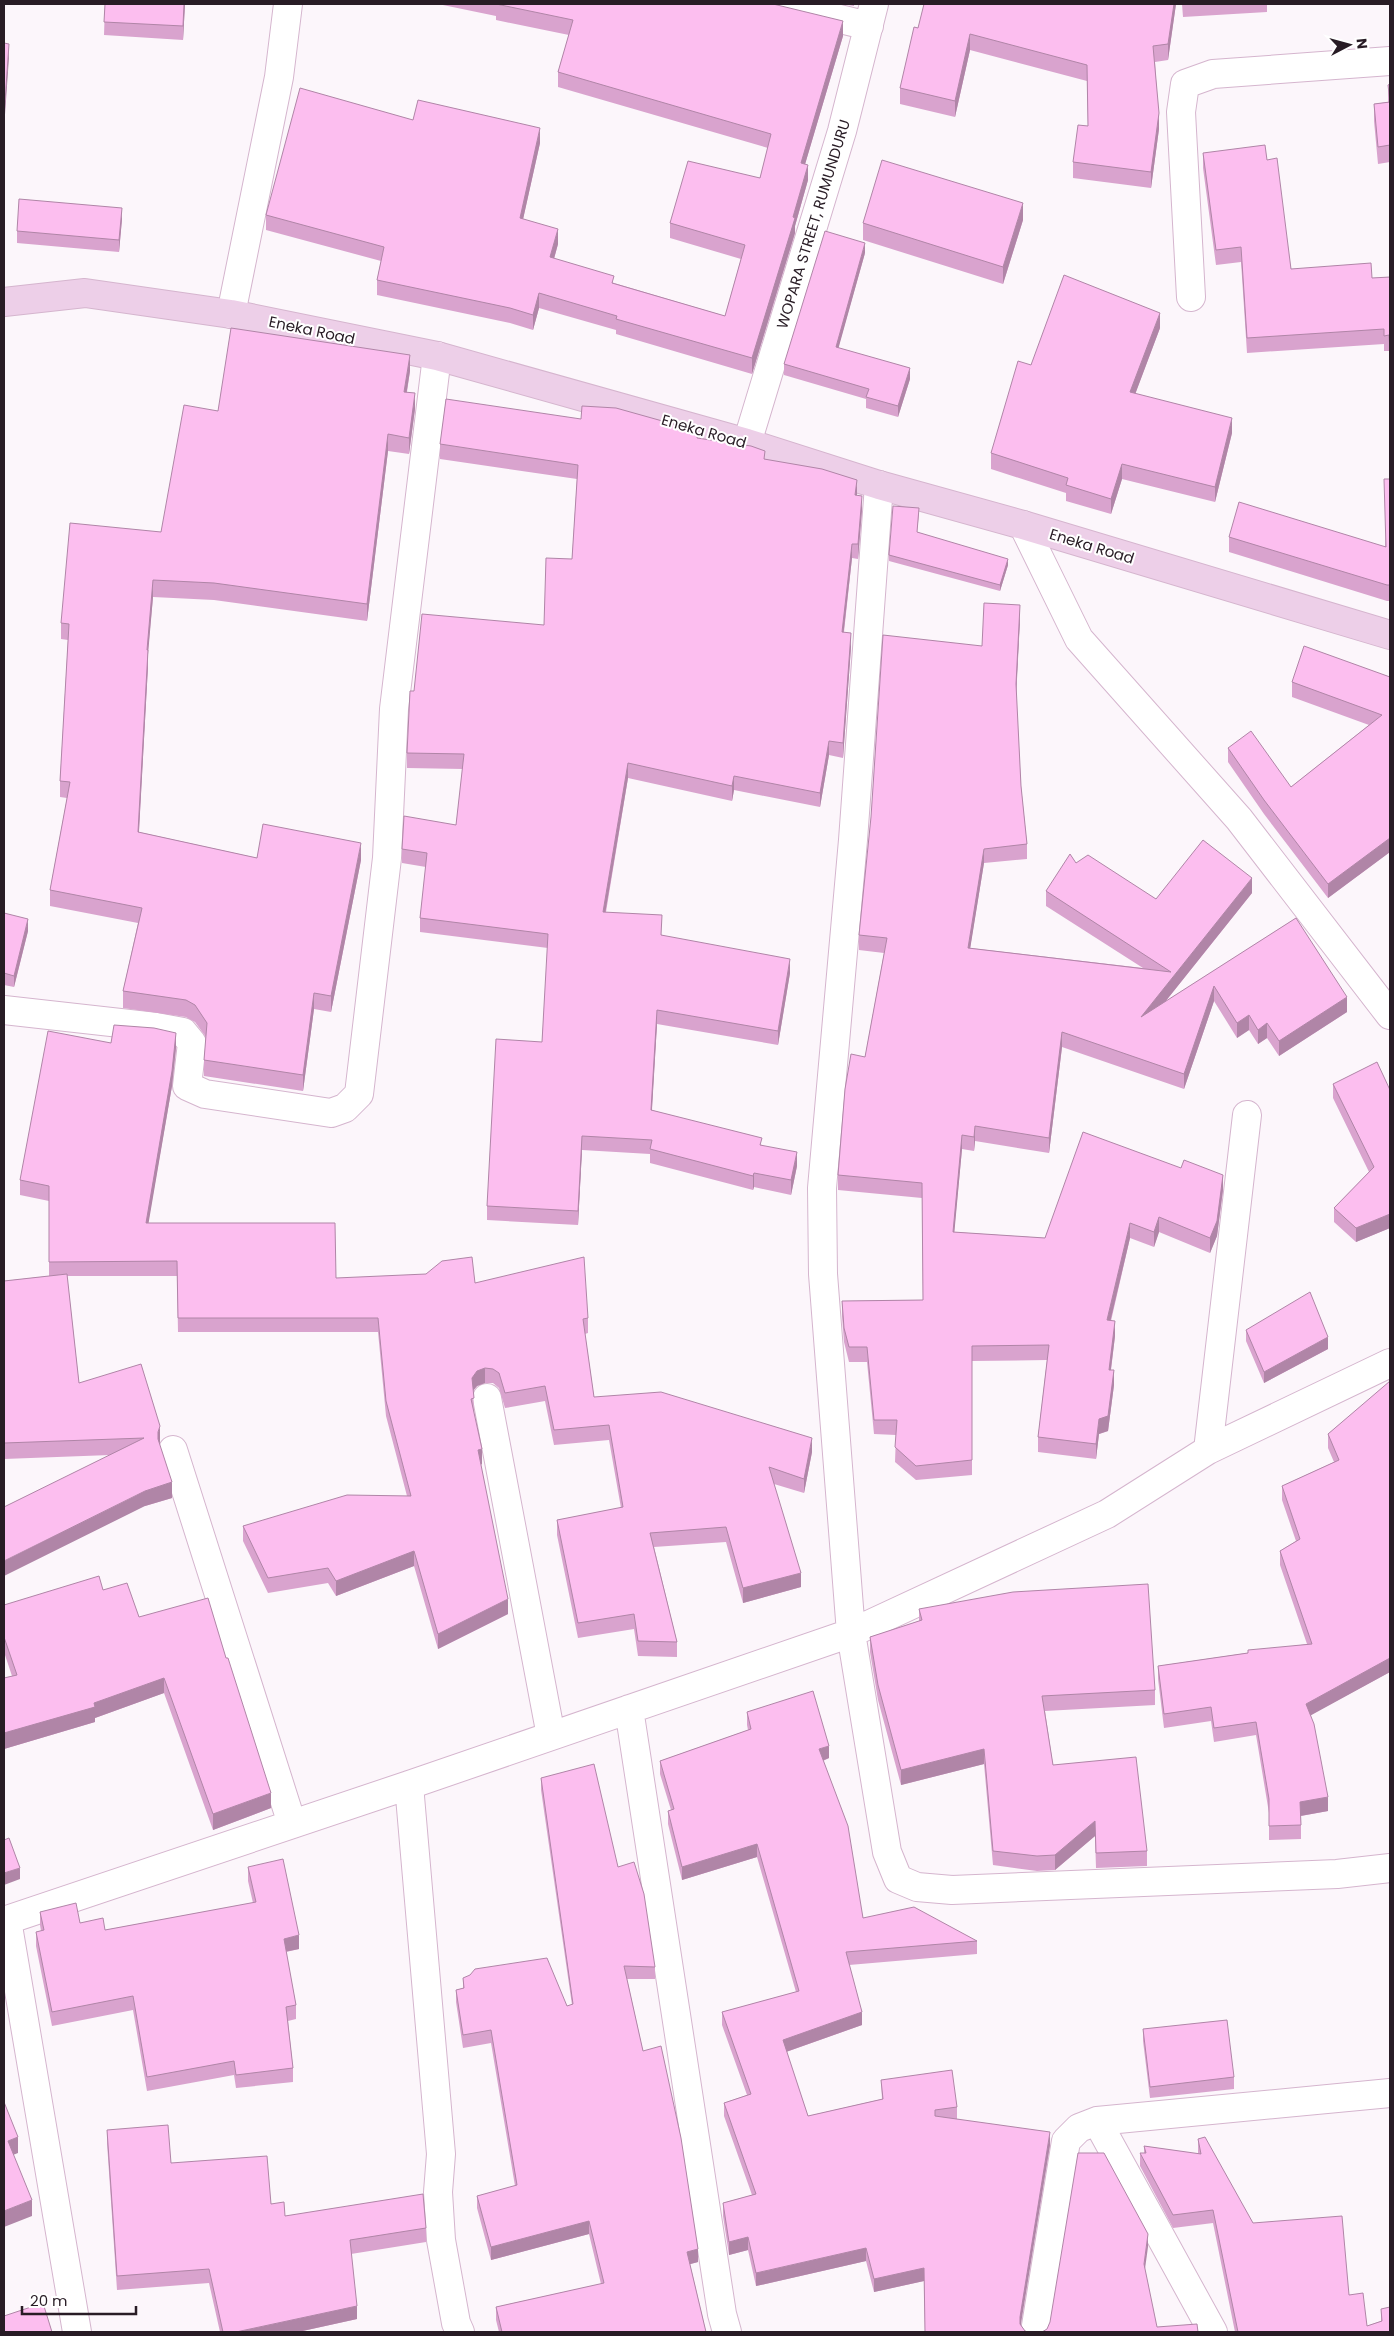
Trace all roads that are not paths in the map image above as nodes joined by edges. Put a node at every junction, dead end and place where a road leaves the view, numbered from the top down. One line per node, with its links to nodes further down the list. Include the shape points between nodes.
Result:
1 (288, 4): 7 (street, via 279,77)
2 (776, 4): 3 (street)
3 (872, 15): 9 (street, WOPARA STREET, RUMUNDURU, via 842,131)
4 (1390, 61): 5 (street, via 1213,74 1186,84 1181,112)
5 (1191, 297)
6 (4, 302): 7 (main road, Eneka Road, via 86,293)
7 (231, 314): 8 (main road, Eneka Road)
8 (437, 356): 9 (main road, Eneka Road); 13 (street, via 394,709 387,858 359,1094 345,1108 330,1113 205,1094 187,1086 192,1043 183,1032)
9 (747, 443): 10 (main road, Eneka Road)
10 (879, 485): 11 (main road, Eneka Road); 20 (street, via 853,840 822,1188 823,1274)
11 (1024, 526): 12 (main road, Eneka Road); 14 (street, via 1079,639 1239,820)
12 (1390, 635)
13 (4, 1010)
14 (1390, 1015)
15 (1247, 1115): 19 (street)
16 (1390, 1363): 19 (street)
17 (487, 1398): 22 (street)
18 (173, 1450): 24 (street)
19 (1208, 1450): 20 (street, via 1107,1514)
20 (851, 1632): 21 (street); 25 (street, via 887,1852 898,1879 917,1887 971,1889 1328,1874)
21 (629, 1709): 22 (street); 31 (street)
22 (551, 1736): 23 (street)
23 (409, 1786): 24 (street); 30 (street, via 441,2154 438,2192 441,2240)
24 (292, 1824): 26 (street)
25 (1390, 1868)
26 (5, 1921): 29 (street)
27 (1390, 2094): 28 (street)
28 (1096, 2121): 32 (street, via 1079,2128 1066,2141); 33 (street)
29 (77, 2332)
30 (460, 2332)
31 (727, 2332)
32 (1034, 2332)
33 (1213, 2332)

